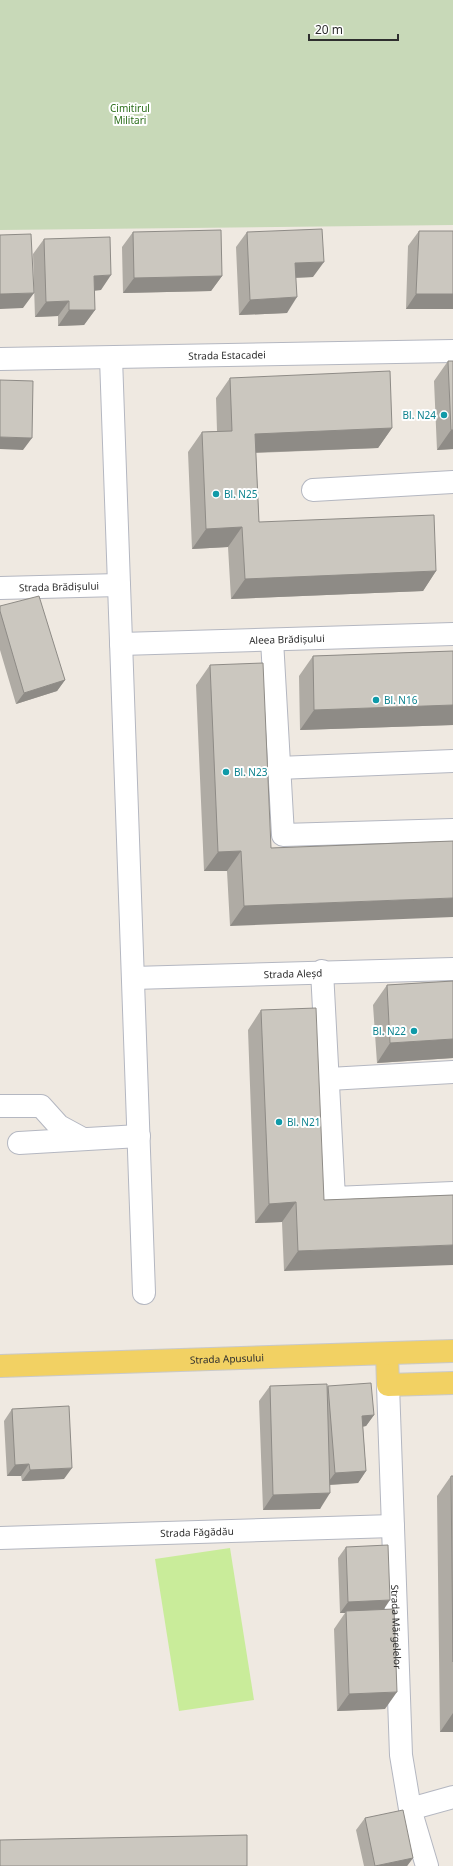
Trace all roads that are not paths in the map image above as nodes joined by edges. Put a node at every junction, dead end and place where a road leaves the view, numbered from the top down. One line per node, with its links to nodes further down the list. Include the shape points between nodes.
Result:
1 (453, 352): 2 (street, Strada Estacadei)
2 (111, 358): 3 (street, Strada Estacadei); 6 (street)
3 (0, 359)
4 (453, 482): 5 (street)
5 (313, 490)
6 (119, 585): 7 (street, Strada Brădișului); 10 (street)
7 (0, 588)
8 (453, 634): 9 (street, Aleea Brădișului)
9 (272, 640): 10 (street, Aleea Brădișului); 12 (street)
10 (121, 644): 16 (street)
11 (453, 761): 12 (street)
12 (278, 768): 13 (street, via 283,835)
13 (453, 830)
14 (453, 969): 15 (street, Strada Aleșd)
15 (322, 971): 16 (street, Strada Aleșd); 18 (street)
16 (133, 978): 20 (street)
17 (453, 1072): 18 (street)
18 (329, 1079): 23 (street, via 334,1198)
19 (0, 1106): 21 (street, via 41,1106 59,1126)
20 (139, 1136): 21 (street); 24 (street)
21 (83, 1139): 22 (street)
22 (19, 1143)
23 (453, 1193)
24 (144, 1293)
25 (453, 1351): 26 (main road, Strada Apusului)
26 (387, 1354): 27 (main road, Strada Apusului); 29 (main road)
27 (0, 1366)
28 (453, 1383): 29 (main road)
29 (388, 1385): 30 (street, Strada Mărgelelor)
30 (393, 1526): 31 (street, Strada Făgădău); 33 (street, Strada Mărgelelor, via 401,1755)
31 (0, 1538)
32 (453, 1797): 33 (street)
33 (410, 1809): 34 (street, Strada Mărgelelor)
34 (427, 1866)

